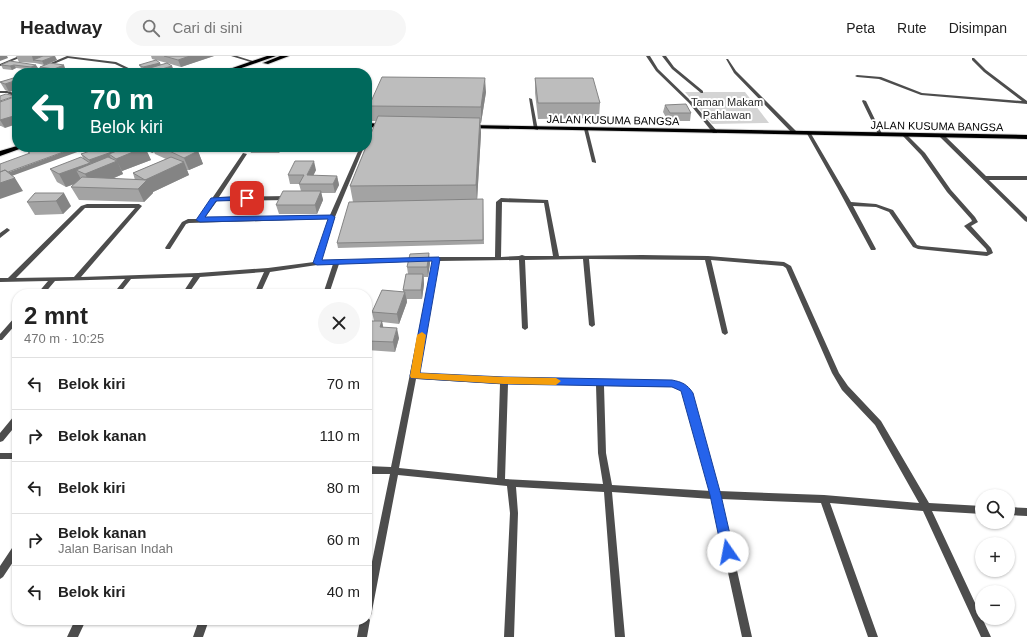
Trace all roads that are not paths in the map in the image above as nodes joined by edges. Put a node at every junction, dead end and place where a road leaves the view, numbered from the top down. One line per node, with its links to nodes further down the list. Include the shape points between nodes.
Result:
1 (22, 56): 11 (street)
2 (69, 56): 12 (street); 13 (street, via 116,63)
3 (234, 56): 10 (street)
4 (273, 56): 10 (highway)
5 (286, 56): 15 (highway)
6 (648, 56): 28 (street, via 657,70)
7 (664, 56): 18 (street, via 673,68)
8 (973, 59): 22 (street)
9 (727, 60): 29 (street, via 735,72)
10 (254, 62): 14 (highway)
11 (0, 65)
12 (41, 68)
13 (126, 68)
14 (236, 68)
15 (251, 68)
16 (857, 76): 22 (street, via 878,78 921,94)
17 (0, 92): 19 (street)
18 (702, 92)
19 (12, 94)
20 (530, 99): 26 (street)
21 (864, 101): 31 (street)
22 (1027, 103)
23 (372, 125): 24 (main road)
24 (392, 126)
25 (460, 127): 26 (main road, JALAN KUSUMA BANGSA)
26 (536, 129): 27 (main road, JALAN KUSUMA BANGSA)
27 (586, 130): 28 (main road, JALAN KUSUMA BANGSA); 41 (street)
28 (715, 132): 29 (main road, JALAN KUSUMA BANGSA)
29 (794, 132): 30 (main road, JALAN KUSUMA BANGSA)
30 (808, 132): 31 (main road, JALAN KUSUMA BANGSA); 46 (street)
31 (880, 134): 32 (main road, JALAN KUSUMA BANGSA)
32 (904, 135): 33 (main road, JALAN KUSUMA BANGSA); 46 (street, via 923,154 949,191 973,218 975,222 968,227 990,253 920,248 915,246 891,211 885,207)
33 (942, 136): 34 (main road, JALAN KUSUMA BANGSA); 42 (street)
34 (1027, 137)
35 (12, 144): 36 (highway)
36 (0, 148)
37 (12, 150): 39 (highway)
38 (360, 152): 47 (street)
39 (0, 154)
40 (245, 154): 45 (street)
41 (594, 162)
42 (985, 178): 43 (street); 49 (street)
43 (1027, 178)
44 (293, 198): 45 (street)
45 (215, 199): 48 (street)
46 (849, 204): 53 (street)
47 (332, 217): 48 (street); 61 (street)
48 (200, 220): 52 (street, via 184,223)
49 (1027, 220)
50 (7, 230): 51 (street)
51 (0, 236)
52 (168, 248)
53 (873, 250)
54 (556, 257): 55 (street); 56 (street, via 546,201 501,200); 57 (street)
55 (586, 257): 58 (street); 75 (street)
56 (498, 258): 57 (street); 59 (street)
57 (522, 258): 76 (street)
58 (708, 258): 77 (street); 92 (street, via 787,265 839,378 855,400 878,423)
59 (436, 259): 60 (street); 79 (street)
60 (337, 262): 61 (street); 73 (street)
61 (317, 263): 62 (street)
62 (268, 270): 63 (street); 72 (street)
63 (198, 275): 64 (street); 71 (street)
64 (129, 278): 68 (street); 70 (street)
65 (0, 280): 66 (street)
66 (10, 280): 67 (street); 68 (street, via 83,207 139,206)
67 (53, 280): 68 (street); 69 (street)
68 (76, 280)
69 (45, 289)
70 (120, 289)
71 (188, 289)
72 (259, 289)
73 (328, 289)
74 (12, 325): 78 (street)
75 (592, 325)
76 (525, 328)
77 (725, 333)
78 (0, 338)
79 (414, 376): 80 (street); 87 (street)
80 (504, 381): 81 (street); 88 (street)
81 (600, 382): 89 (street, via 602,453); 90 (street, via 672,384 685,388)
82 (12, 424): 83 (street)
83 (0, 439)
84 (0, 456): 85 (street)
85 (12, 456)
86 (372, 470): 87 (street)
87 (396, 471): 88 (street); 98 (street)
88 (506, 482): 89 (street); 105 (street, via 514,513)
89 (608, 488): 90 (street); 106 (street)
90 (716, 495): 91 (street); 107 (street)
91 (824, 499): 92 (street); 108 (street)
92 (926, 507): 93 (street); 109 (street)
93 (975, 510)
94 (1015, 511): 95 (street)
95 (1027, 512)
96 (12, 556): 97 (street)
97 (0, 574)
98 (372, 587)
99 (78, 625): 102 (street)
100 (202, 625): 103 (street)
101 (364, 625): 104 (street)
102 (72, 637)
103 (198, 637)
104 (362, 637)
105 (509, 637)
106 (620, 637)
107 (747, 637)
108 (873, 637)
109 (986, 637)

